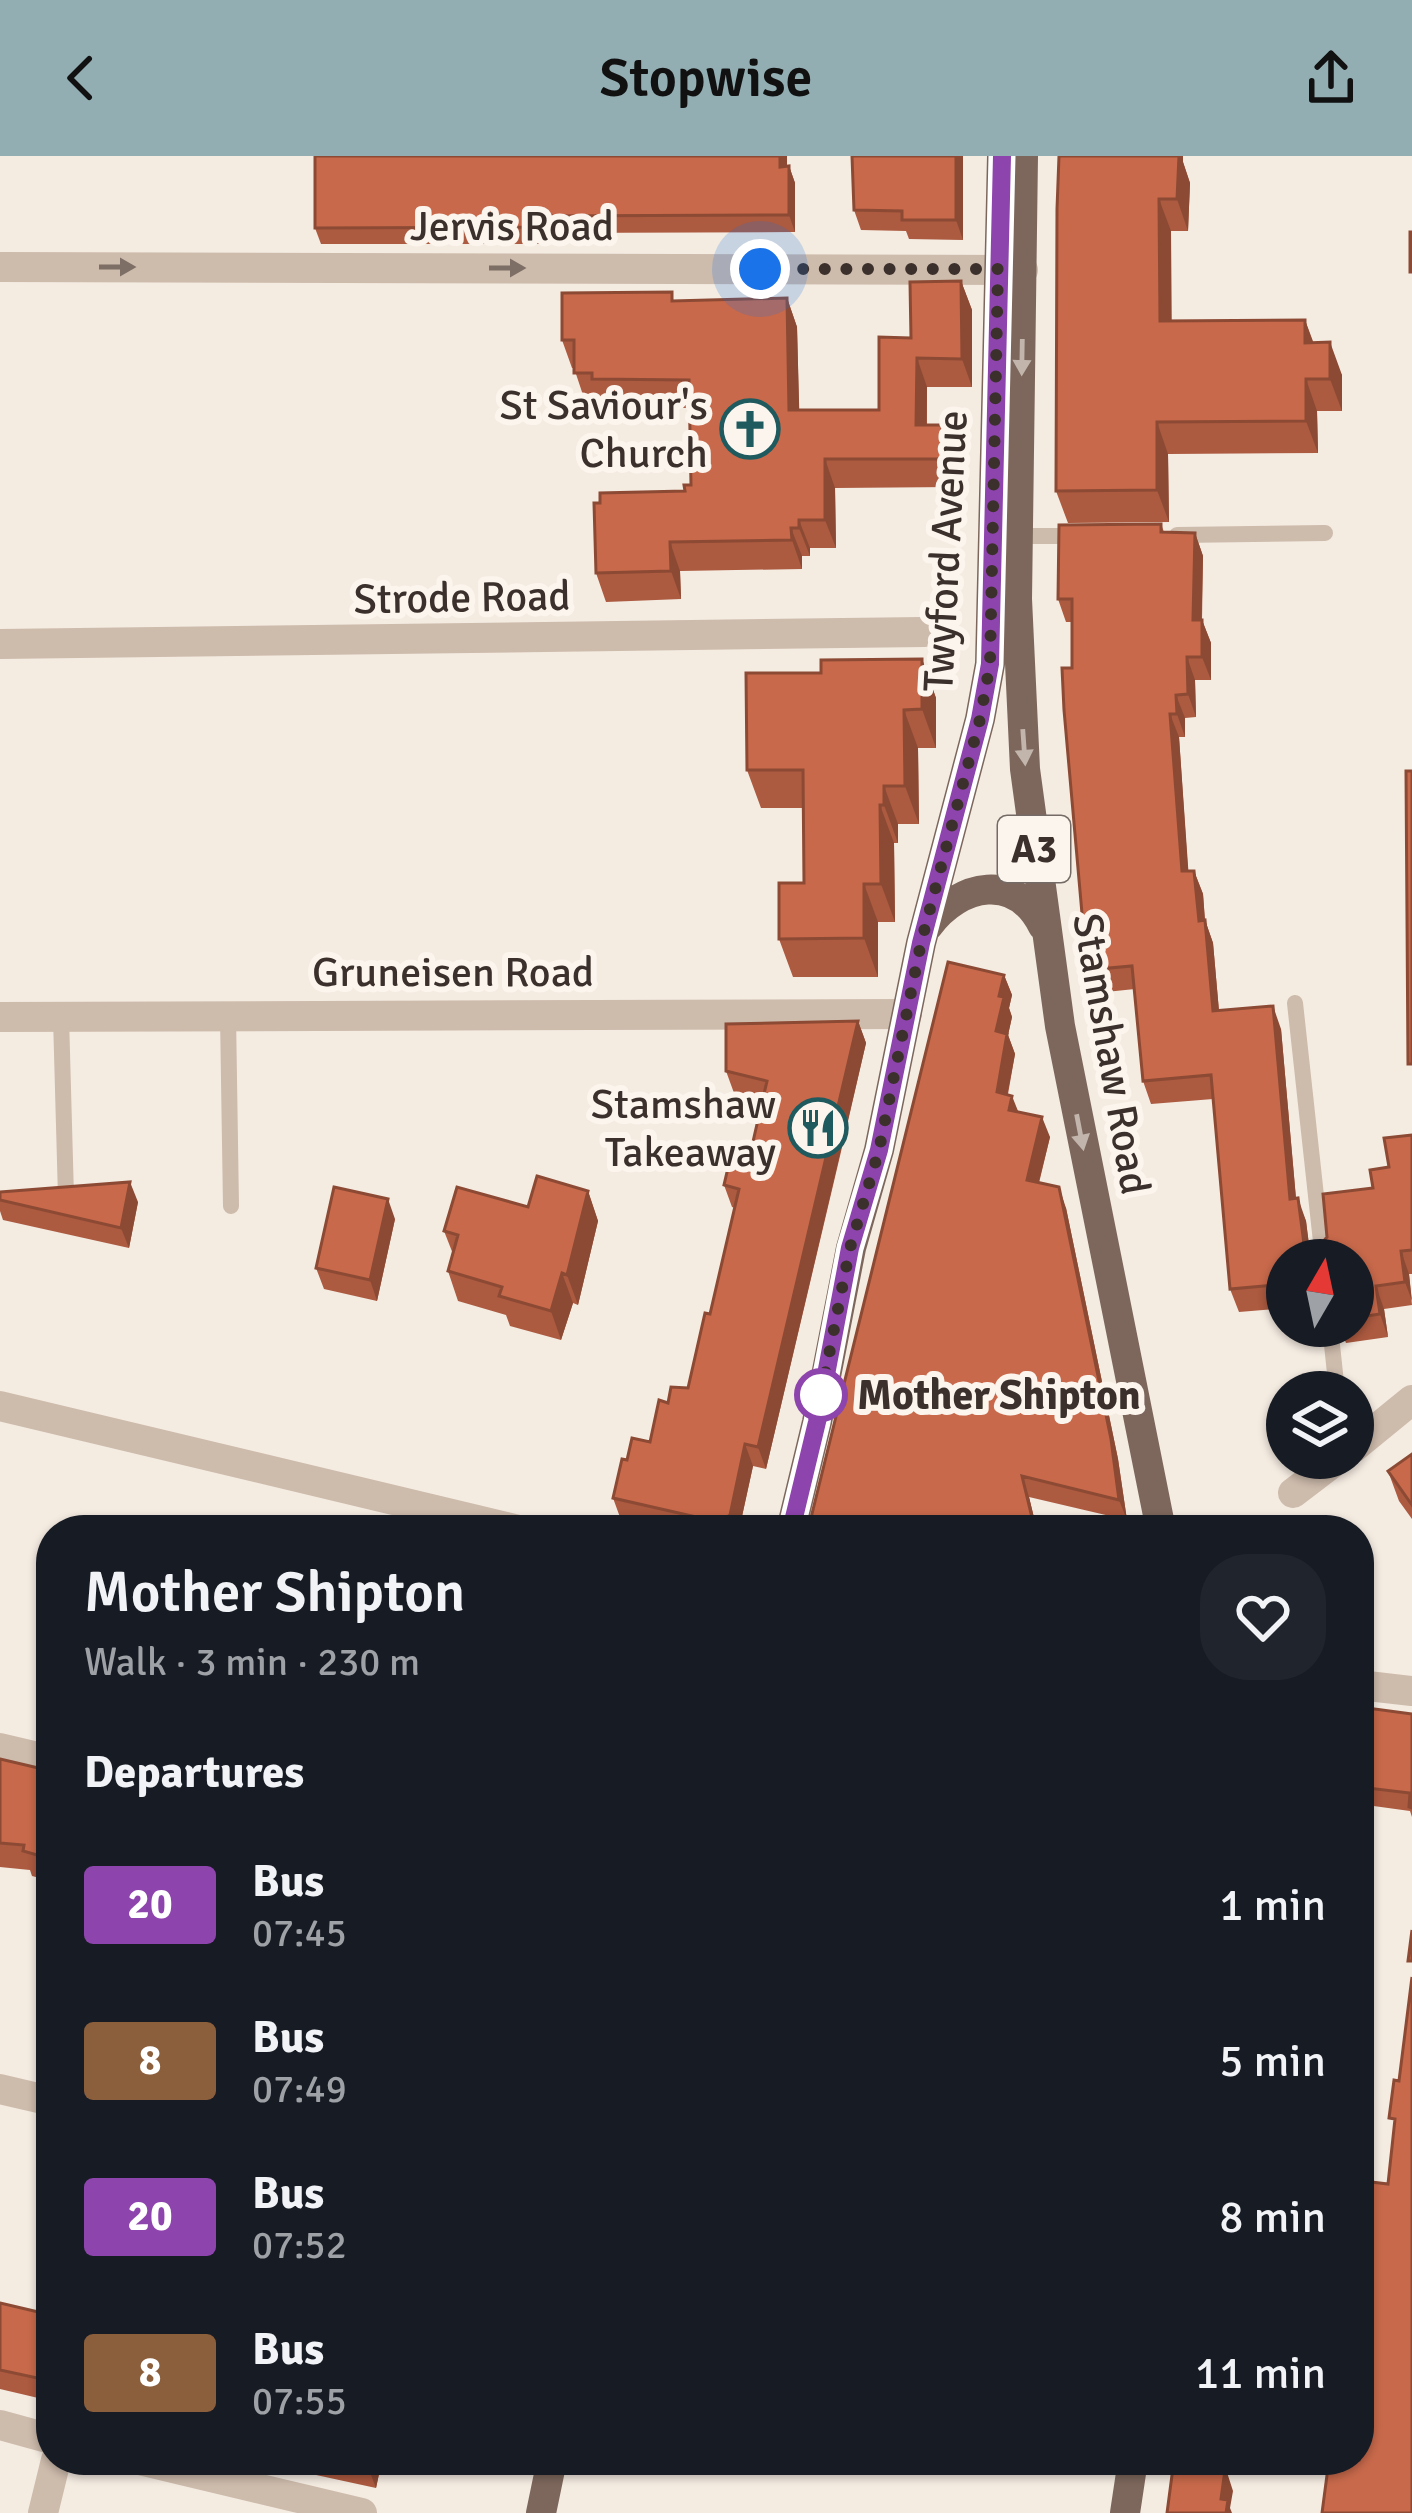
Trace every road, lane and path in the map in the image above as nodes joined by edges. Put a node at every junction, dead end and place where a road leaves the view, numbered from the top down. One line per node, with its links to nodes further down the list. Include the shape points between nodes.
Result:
1 (1002, 156): 4 (main road, Twyford Avenue / A3)
2 (1023, 156): 4 (main road, Stamshaw Road / A3)
3 (0, 267): 4 (street, Jervis Road, one-way to 4)
4 (1010, 270): 7 (main road, Stamshaw Road / A3, one-way to 7); 12 (main road, Twyford Avenue / A3, via 990,664)
5 (1324, 533): 6 (lane)
6 (1160, 535)
7 (1020, 536): 8 (lane); 11 (main road, Stamshaw Road / A3, one-way to 11, via 1022,723)
8 (1090, 536)
9 (924, 632): 10 (street, Strode Road)
10 (0, 644)
11 (1047, 938): 12 (main road, Twyford Avenue / A3, via 1030,904 987,890 948,904); 28 (main road, Stamshaw Road / A3, one-way to 28)
12 (921, 943): 14 (main road, Twyford Avenue / A3)
13 (1295, 1003): 20 (lane)
14 (907, 1014): 15 (street, Gruneisen Road); 27 (main road, Twyford Avenue / A3)
15 (228, 1016): 17 (street, Gruneisen Road); 19 (lane)
16 (0, 1017): 17 (street, Gruneisen Road)
17 (61, 1017): 18 (lane)
18 (66, 1197)
19 (231, 1206)
20 (1321, 1239)
21 (1412, 1400): 23 (street)
22 (0, 1406): 26 (street)
23 (1374, 1430)
24 (1311, 1479): 25 (street)
25 (1293, 1493)
26 (456, 1515)
27 (795, 1515)
28 (1158, 1515)
29 (1374, 1687): 30 (street)
30 (1412, 1691)
31 (0, 1748): 32 (street)
32 (36, 1756)
33 (0, 2089): 34 (street)
34 (36, 2098)
35 (0, 2426): 36 (street)
36 (36, 2435)
37 (52, 2475): 41 (street)
38 (202, 2475): 42 (street)
39 (549, 2475): 43 (main road)
40 (1130, 2475): 44 (main road)
41 (43, 2513)
42 (362, 2513)
43 (541, 2513)
44 (1125, 2513)

